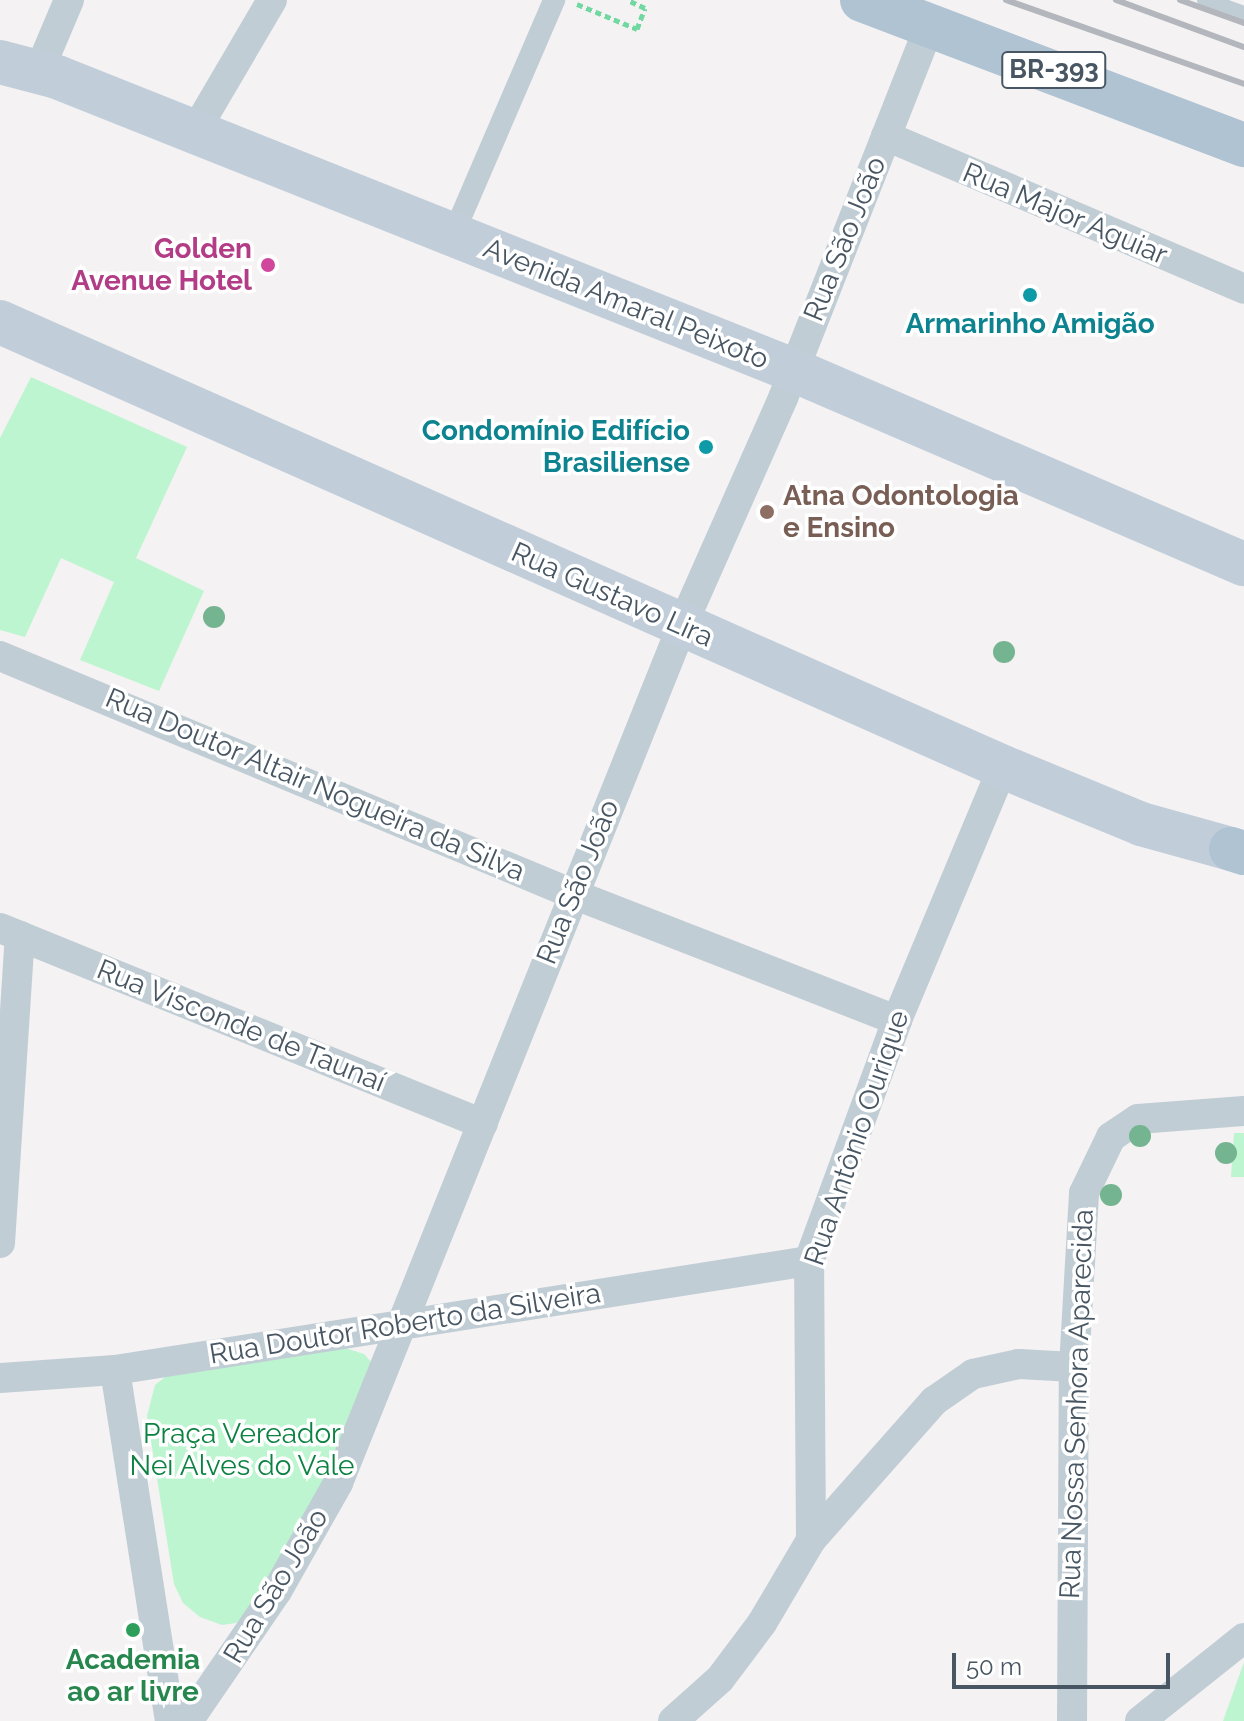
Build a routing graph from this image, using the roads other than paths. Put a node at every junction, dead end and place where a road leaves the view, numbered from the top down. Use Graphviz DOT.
graph roads {
  1 [pos="69,0"];
  2 [pos="272,0"];
  3 [pos="554,0"];
  4 [pos="862,0"];
  5 [pos="1205,0"];
  6 [pos="1244,14"];
  7 [pos="931,23"];
  8 [pos="20,66"];
  9 [pos="194,133"];
  10 [pos="886,136"];
  11 [pos="1244,145"];
  12 [pos="453,235"];
  13 [pos="1244,289"];
  14 [pos="0,322"];
  15 [pos="793,370"];
  16 [pos="1244,564"];
  17 [pos="682,626"];
  18 [pos="0,656"];
  19 [pos="1003,767"];
  20 [pos="1240,851"];
  21 [pos="573,894"];
  22 [pos="10,932"];
  23 [pos="897,1020"];
  24 [pos="1244,1111"];
  25 [pos="483,1124"];
  26 [pos="0,1243"];
  27 [pos="809,1261"];
  28 [pos="403,1325"];
  29 [pos="1074,1367"];
  30 [pos="115,1370"];
  31 [pos="0,1378"];
  32 [pos="811,1540"];
  33 [pos="1244,1638"];
  34 [pos="170,1721"];
  35 [pos="188,1721"];
  36 [pos="673,1721"];
  37 [pos="1072,1721"];
  38 [pos="1140,1721"];
  1 -- 8 [label="street"];
  2 -- 9 [label="street"];
  3 -- 12 [label="street"];
  4 -- 7 [label="main road, BR-393"];
  5 -- 6 [label="lane"];
  7 -- 10 [label="street, Rua São João"];
  7 -- 11 [label="main road, BR-393"];
  8 -- 9 [label="main road, Avenida Amaral Peixoto"];
  9 -- 12 [label="main road, Avenida Amaral Peixoto"];
  10 -- 13 [label="street, Rua Major Aguiar"];
  10 -- 15 [label="street, Rua São João"];
  12 -- 15 [label="main road, Avenida Amaral Peixoto"];
  14 -- 17 [label="main road, Rua Gustavo Lira"];
  15 -- 16 [label="main road, Avenida Amaral Peixoto"];
  15 -- 17 [label="street, Rua São João"];
  17 -- 19 [label="main road, Rua Gustavo Lira"];
  17 -- 21 [label="street, Rua São João"];
  18 -- 21 [label="street, Rua Doutor Altair Nogueira da Silva"];
  19 -- 20 [label="main road, Rua Gustavo Lira"];
  19 -- 23 [label="street, Rua Antônio Ourique"];
  21 -- 23 [label="street, Rua Doutor Altair Nogueira da Silva"];
  21 -- 25 [label="street, Rua São João"];
  22 -- 25 [label="street, Rua Visconde de Taunaí"];
  22 -- 26 [label="street"];
  23 -- 27 [label="street, Rua Antônio Ourique"];
  24 -- 29 [label="street, Rua Nossa Senhora Aparecida"];
  25 -- 28 [label="street, Rua São João"];
  27 -- 28 [label="street, Rua Doutor Roberto da Silveira"];
  27 -- 32 [label="street, Rua Antônio Ourique"];
  28 -- 30 [label="street, Rua Doutor Roberto da Silveira"];
  28 -- 35 [label="street, Rua São João"];
  29 -- 32 [label="street"];
  29 -- 37 [label="street, Rua Nossa Senhora Aparecida"];
  30 -- 31 [label="street, Rua Doutor Roberto da Silveira"];
  30 -- 34 [label="street"];
  32 -- 36 [label="street"];
  33 -- 38 [label="street"];
}
